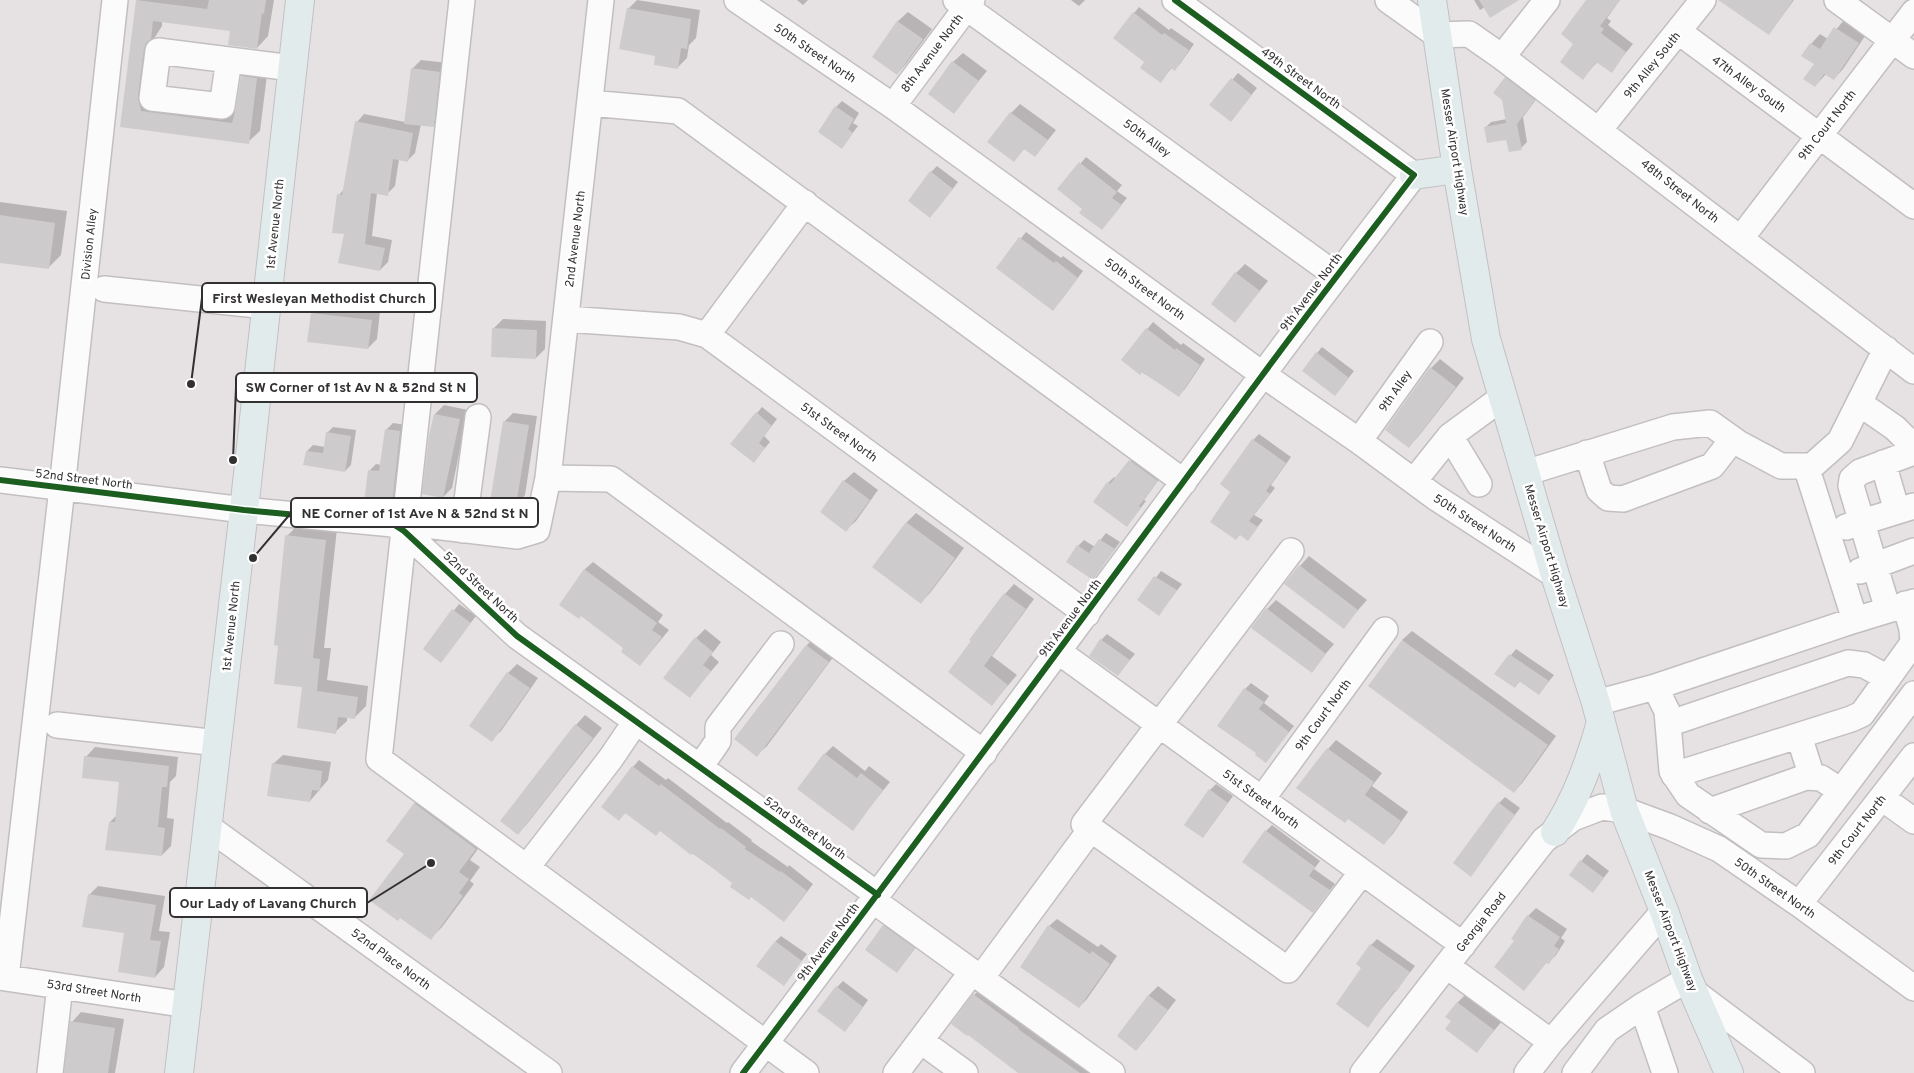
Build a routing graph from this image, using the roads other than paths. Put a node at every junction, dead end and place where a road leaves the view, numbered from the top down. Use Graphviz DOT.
graph roads {
  1 [pos="115,0"];
  2 [pos="300,0"];
  3 [pos="462,0"];
  4 [pos="602,0"];
  5 [pos="737,0"];
  6 [pos="1175,0"];
  7 [pos="1388,0"];
  8 [pos="1432,0"];
  9 [pos="1547,0"];
  10 [pos="1703,0"];
  11 [pos="1837,0"];
  12 [pos="965,3"];
  13 [pos="1914,12"];
  14 [pos="1679,32"];
  15 [pos="1437,35"];
  16 [pos="1892,40"];
  17 [pos="1914,56"];
  18 [pos="1502,57"];
  19 [pos="229,60"];
  20 [pos="292,68"];
  21 [pos="590,103"];
  22 [pos="893,106"];
  23 [pos="1600,130"];
  24 [pos="1819,135"];
  25 [pos="1457,169"];
  26 [pos="1414,175"];
  27 [pos="805,203"];
  28 [pos="1914,206"];
  29 [pos="1740,238"];
  30 [pos="1337,276"];
  31 [pos="104,289"];
  32 [pos="266,306"];
  33 [pos="566,319"];
  34 [pos="708,335"];
  35 [pos="1430,342"];
  36 [pos="1886,350"];
  37 [pos="1914,370"];
  38 [pos="1262,374"];
  39 [pos="1503,397"];
  40 [pos="1859,403"];
  41 [pos="478,417"];
  42 [pos="1450,436"];
  43 [pos="1733,439"];
  44 [pos="1359,441"];
  45 [pos="1914,447"];
  46 [pos="1914,452"];
  47 [pos="1587,453"];
  48 [pos="1884,463"];
  49 [pos="1806,466"];
  50 [pos="1525,473"];
  51 [pos="548,478"];
  52 [pos="0,480"];
  53 [pos="1414,481"];
  54 [pos="1184,482"];
  55 [pos="1479,484"];
  56 [pos="62,488"];
  57 [pos="244,510"];
  58 [pos="1909,511"];
  59 [pos="1862,522"];
  60 [pos="404,530"];
  61 [pos="463,530"];
  62 [pos="1827,534"];
  63 [pos="1291,551"];
  64 [pos="1914,551"];
  65 [pos="1875,565"];
  66 [pos="1555,575"];
  67 [pos="1841,577"];
  68 [pos="1902,605"];
  69 [pos="1087,614"];
  70 [pos="1855,620"];
  71 [pos="1384,630"];
  72 [pos="781,644"];
  73 [pos="1059,652"];
  74 [pos="1888,678"];
  75 [pos="1655,687"];
  76 [pos="1913,697"];
  77 [pos="1598,712"];
  78 [pos="636,721"];
  79 [pos="1668,724"];
  80 [pos="57,725"];
  81 [pos="1159,725"];
  82 [pos="1799,736"];
  83 [pos="218,743"];
  84 [pos="984,752"];
  85 [pos="1914,756"];
  86 [pos="700,767"];
  87 [pos="1674,775"];
  88 [pos="1812,777"];
  89 [pos="1841,791"];
  90 [pos="1882,798"];
  91 [pos="1262,799"];
  92 [pos="1624,810"];
  93 [pos="1710,810"];
  94 [pos="1914,821"];
  95 [pos="208,827"];
  96 [pos="1091,829"];
  97 [pos="1555,832"];
  98 [pos="527,867"];
  99 [pos="1362,872"];
  100 [pos="876,898"];
  101 [pos="1799,904"];
  102 [pos="1664,911"];
  103 [pos="1463,946"];
  104 [pos="1447,966"];
  105 [pos="976,975"];
  106 [pos="3,977"];
  107 [pos="60,986"];
  108 [pos="1691,986"];
  109 [pos="1914,988"];
  110 [pos="188,1005"];
  111 [pos="1642,1006"];
  112 [pos="921,1041"];
  113 [pos="1551,1042"];
  114 [pos="766,1043"];
  115 [pos="50,1073"];
  116 [pos="179,1073"];
  117 [pos="549,1073"];
  118 [pos="743,1073"];
  119 [pos="806,1073"];
  120 [pos="896,1073"];
  121 [pos="965,1073"];
  122 [pos="1112,1073"];
  123 [pos="1363,1073"];
  124 [pos="1527,1073"];
  125 [pos="1575,1073"];
  126 [pos="1665,1073"];
  127 [pos="1729,1073"];
  128 [pos="1802,1073"];
  1 -- 56 [label="street, Division Alley"];
  2 -- 20 [label="main road, 1st Avenue North"];
  3 -- 60 [label="street"];
  4 -- 21 [label="street, 2nd Avenue North"];
  5 -- 22 [label="street, 50th Street North"];
  6 -- 26 [label="street, 49th Street North"];
  7 -- 15 [label="street"];
  8 -- 15 [label="main road, Messer Airport Highway"];
  9 -- 18 [label="street"];
  10 -- 14 [label="street, 9th Alley South"];
  11 -- 16 [label="street"];
  12 -- 22 [label="street, 8th Avenue North"];
  12 -- 30 [label="street, 50th Alley"];
  13 -- 16 [label="street, 9th Court North"];
  14 -- 23 [label="street, 9th Alley South"];
  14 -- 24 [label="street, 47th Alley South"];
  15 -- 18 [label="street, 48th Street North"];
  15 -- 25 [label="main road, Messer Airport Highway"];
  16 -- 17 [label="street"];
  16 -- 24 [label="street, 9th Court North"];
  18 -- 23 [label="street, 48th Street North"];
  19 -- 20 [label="street"];
  20 -- 32 [label="main road, 1st Avenue North"];
  21 -- 27 [label="street"];
  21 -- 33 [label="street, 2nd Avenue North"];
  22 -- 38 [label="street, 50th Street North"];
  23 -- 29 [label="street, 48th Street North"];
  24 -- 28 [label="street, 47th Alley South"];
  24 -- 29 [label="street, 9th Court North"];
  25 -- 26 [label="main road"];
  25 -- 39 [label="main road, Messer Airport Highway"];
  26 -- 30 [label="street, 9th Avenue North"];
  27 -- 34 [label="street"];
  27 -- 54 [label="street"];
  29 -- 36 [label="street, 48th Street North"];
  30 -- 38 [label="street, 9th Avenue North"];
  31 -- 32 [label="street"];
  32 -- 57 [label="main road, 1st Avenue North"];
  33 -- 34 [label="street, 51st Street North"];
  33 -- 51 [label="street, 2nd Avenue North"];
  34 -- 69 [label="street, 51st Street North"];
  35 -- 44 [label="street, 9th Alley"];
  36 -- 37 [label="street, 48th Street North"];
  36 -- 40 [label="street"];
  38 -- 44 [label="street, 50th Street North"];
  38 -- 54 [label="street, 9th Avenue North"];
  39 -- 42 [label="street"];
  39 -- 50 [label="main road, Messer Airport Highway"];
  40 -- 45 [label="street"];
  40 -- 49 [label="street"];
  41 -- 61 [label="street"];
  42 -- 53 [label="street"];
  42 -- 55 [label="street"];
  43 -- 47 [label="street"];
  43 -- 47 [label="street"];
  43 -- 49 [label="street"];
  44 -- 53 [label="street, 50th Street North"];
  46 -- 48 [label="street"];
  47 -- 50 [label="street"];
  48 -- 58 [label="street"];
  48 -- 59 [label="street"];
  49 -- 62 [label="street"];
  50 -- 66 [label="main road, Messer Airport Highway"];
  51 -- 61 [label="street, 52nd Street North"];
  51 -- 84 [label="street"];
  52 -- 56 [label="street, 52nd Street North"];
  53 -- 66 [label="street, 50th Street North"];
  54 -- 69 [label="street, 9th Avenue North"];
  56 -- 57 [label="street, 52nd Street North"];
  56 -- 106 [label="street, Division Alley"];
  57 -- 60 [label="street, 52nd Street North"];
  57 -- 83 [label="main road, 1st Avenue North"];
  58 -- 59 [label="street"];
  59 -- 62 [label="street"];
  59 -- 65 [label="street"];
  60 -- 61 [label="street, 52nd Street North"];
  60 -- 78 [label="street, 52nd Street North"];
  60 -- 98 [label="street"];
  62 -- 67 [label="street"];
  63 -- 81 [label="street"];
  64 -- 65 [label="street"];
  65 -- 67 [label="street"];
  65 -- 68 [label="street"];
  66 -- 77 [label="main road, Messer Airport Highway"];
  67 -- 70 [label="street"];
  68 -- 70 [label="street"];
  68 -- 74 [label="street"];
  69 -- 73 [label="street, 9th Avenue North"];
  70 -- 75 [label="street"];
  71 -- 91 [label="street, 9th Court North"];
  72 -- 86 [label="street"];
  73 -- 81 [label="street, 51st Street North"];
  73 -- 84 [label="street, 9th Avenue North"];
  74 -- 79 [label="street"];
  74 -- 82 [label="street"];
  75 -- 77 [label="street"];
  75 -- 79 [label="street"];
  76 -- 89 [label="street"];
  77 -- 92 [label="main road, Messer Airport Highway"];
  77 -- 97 [label="main road"];
  78 -- 86 [label="street, 52nd Street North"];
  78 -- 98 [label="street"];
  79 -- 87 [label="street"];
  80 -- 83 [label="street"];
  81 -- 91 [label="street, 51st Street North"];
  81 -- 96 [label="street"];
  82 -- 87 [label="street"];
  82 -- 88 [label="street"];
  83 -- 95 [label="main road, 1st Avenue North"];
  84 -- 100 [label="street, 9th Avenue North"];
  85 -- 90 [label="street, 9th Court North"];
  86 -- 100 [label="street, 52nd Street North"];
  87 -- 93 [label="street"];
  88 -- 89 [label="street"];
  88 -- 93 [label="street"];
  89 -- 93 [label="street"];
  90 -- 94 [label="street"];
  90 -- 101 [label="street, 9th Court North"];
  91 -- 99 [label="street, 51st Street North"];
  92 -- 97 [label="street, Georgia Road"];
  92 -- 101 [label="street, 50th Street North"];
  92 -- 102 [label="main road, Messer Airport Highway"];
  95 -- 110 [label="main road, 1st Avenue North"];
  95 -- 117 [label="street, 52nd Place North"];
  96 -- 99 [label="street"];
  96 -- 105 [label="street"];
  97 -- 103 [label="street, Georgia Road"];
  98 -- 114 [label="street"];
  99 -- 103 [label="street, 51st Street North"];
  100 -- 105 [label="street, 52nd Street North"];
  100 -- 114 [label="street, 9th Avenue North"];
  101 -- 109 [label="street, 50th Street North"];
  102 -- 108 [label="main road, Messer Airport Highway"];
  102 -- 113 [label="street"];
  103 -- 104 [label="street, Georgia Road"];
  104 -- 113 [label="street"];
  104 -- 123 [label="street, Georgia Road"];
  105 -- 112 [label="street"];
  105 -- 122 [label="street, 52nd Street North"];
  106 -- 107 [label="street, 53rd Street North"];
  107 -- 110 [label="street, 53rd Street North"];
  107 -- 115 [label="street"];
  108 -- 111 [label="street"];
  108 -- 127 [label="main road, Messer Airport Highway"];
  108 -- 128 [label="street"];
  110 -- 116 [label="main road, 1st Avenue North"];
  111 -- 125 [label="street"];
  111 -- 126 [label="street"];
  112 -- 120 [label="street"];
  112 -- 121 [label="street"];
  113 -- 124 [label="street"];
  114 -- 118 [label="street, 9th Avenue North"];
  114 -- 119 [label="street"];
}
